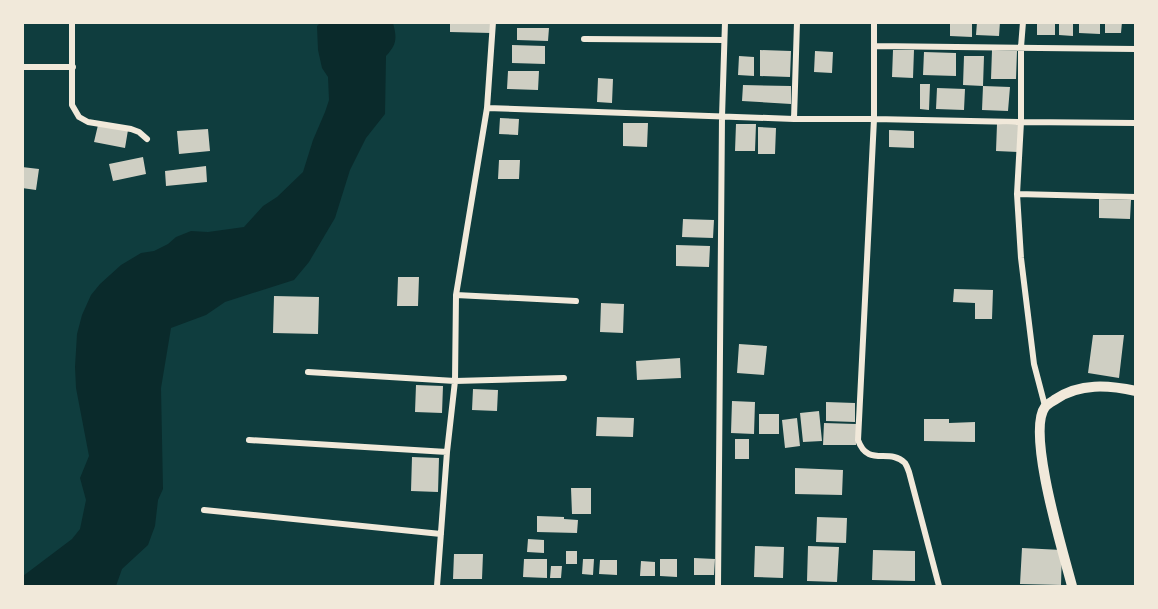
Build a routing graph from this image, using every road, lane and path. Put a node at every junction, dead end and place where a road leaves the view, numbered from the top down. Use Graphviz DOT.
graph roads {
  1 [pos="72,22"];
  2 [pos="493,22"];
  3 [pos="725,22"];
  4 [pos="797,22"];
  5 [pos="874,22"];
  6 [pos="1023,22"];
  7 [pos="584,39"];
  8 [pos="724,40"];
  9 [pos="874,46"];
  10 [pos="1021,47"];
  11 [pos="1136,49"];
  12 [pos="73,67"];
  13 [pos="22,68"];
  14 [pos="487,108"];
  15 [pos="722,117"];
  16 [pos="794,119"];
  17 [pos="874,119"];
  18 [pos="1021,122"];
  19 [pos="1136,123"];
  20 [pos="147,139"];
  21 [pos="1017,194"];
  22 [pos="1136,197"];
  23 [pos="456,295"];
  24 [pos="576,301"];
  25 [pos="308,372"];
  26 [pos="564,378"];
  27 [pos="455,381"];
  28 [pos="1136,391"];
  29 [pos="1045,407"];
  30 [pos="249,440"];
  31 [pos="447,452"];
  32 [pos="204,510"];
  33 [pos="441,534"];
  34 [pos="437,586"];
  35 [pos="718,586"];
  36 [pos="939,586"];
  37 [pos="1072,586"];
  1 -- 12 [label="street"];
  2 -- 14 [label="street"];
  3 -- 8 [label="street"];
  4 -- 16 [label="street"];
  5 -- 9 [label="street"];
  6 -- 10 [label="street"];
  7 -- 8 [label="street"];
  8 -- 15 [label="street"];
  9 -- 10 [label="street"];
  9 -- 17 [label="street"];
  10 -- 11 [label="street"];
  10 -- 18 [label="street"];
  12 -- 13 [label="street"];
  12 -- 20 [label="street"];
  14 -- 15 [label="street"];
  14 -- 23 [label="street"];
  15 -- 16 [label="street"];
  15 -- 35 [label="street"];
  16 -- 17 [label="street"];
  17 -- 18 [label="street"];
  17 -- 36 [label="street"];
  18 -- 19 [label="street"];
  18 -- 21 [label="street"];
  21 -- 22 [label="street"];
  21 -- 29 [label="street"];
  23 -- 24 [label="street"];
  23 -- 27 [label="street"];
  25 -- 27 [label="street"];
  26 -- 27 [label="street"];
  27 -- 31 [label="street"];
  28 -- 29 [label="street"];
  29 -- 37 [label="street"];
  30 -- 31 [label="street"];
  31 -- 33 [label="street"];
  32 -- 33 [label="street"];
  33 -- 34 [label="street"];
}
